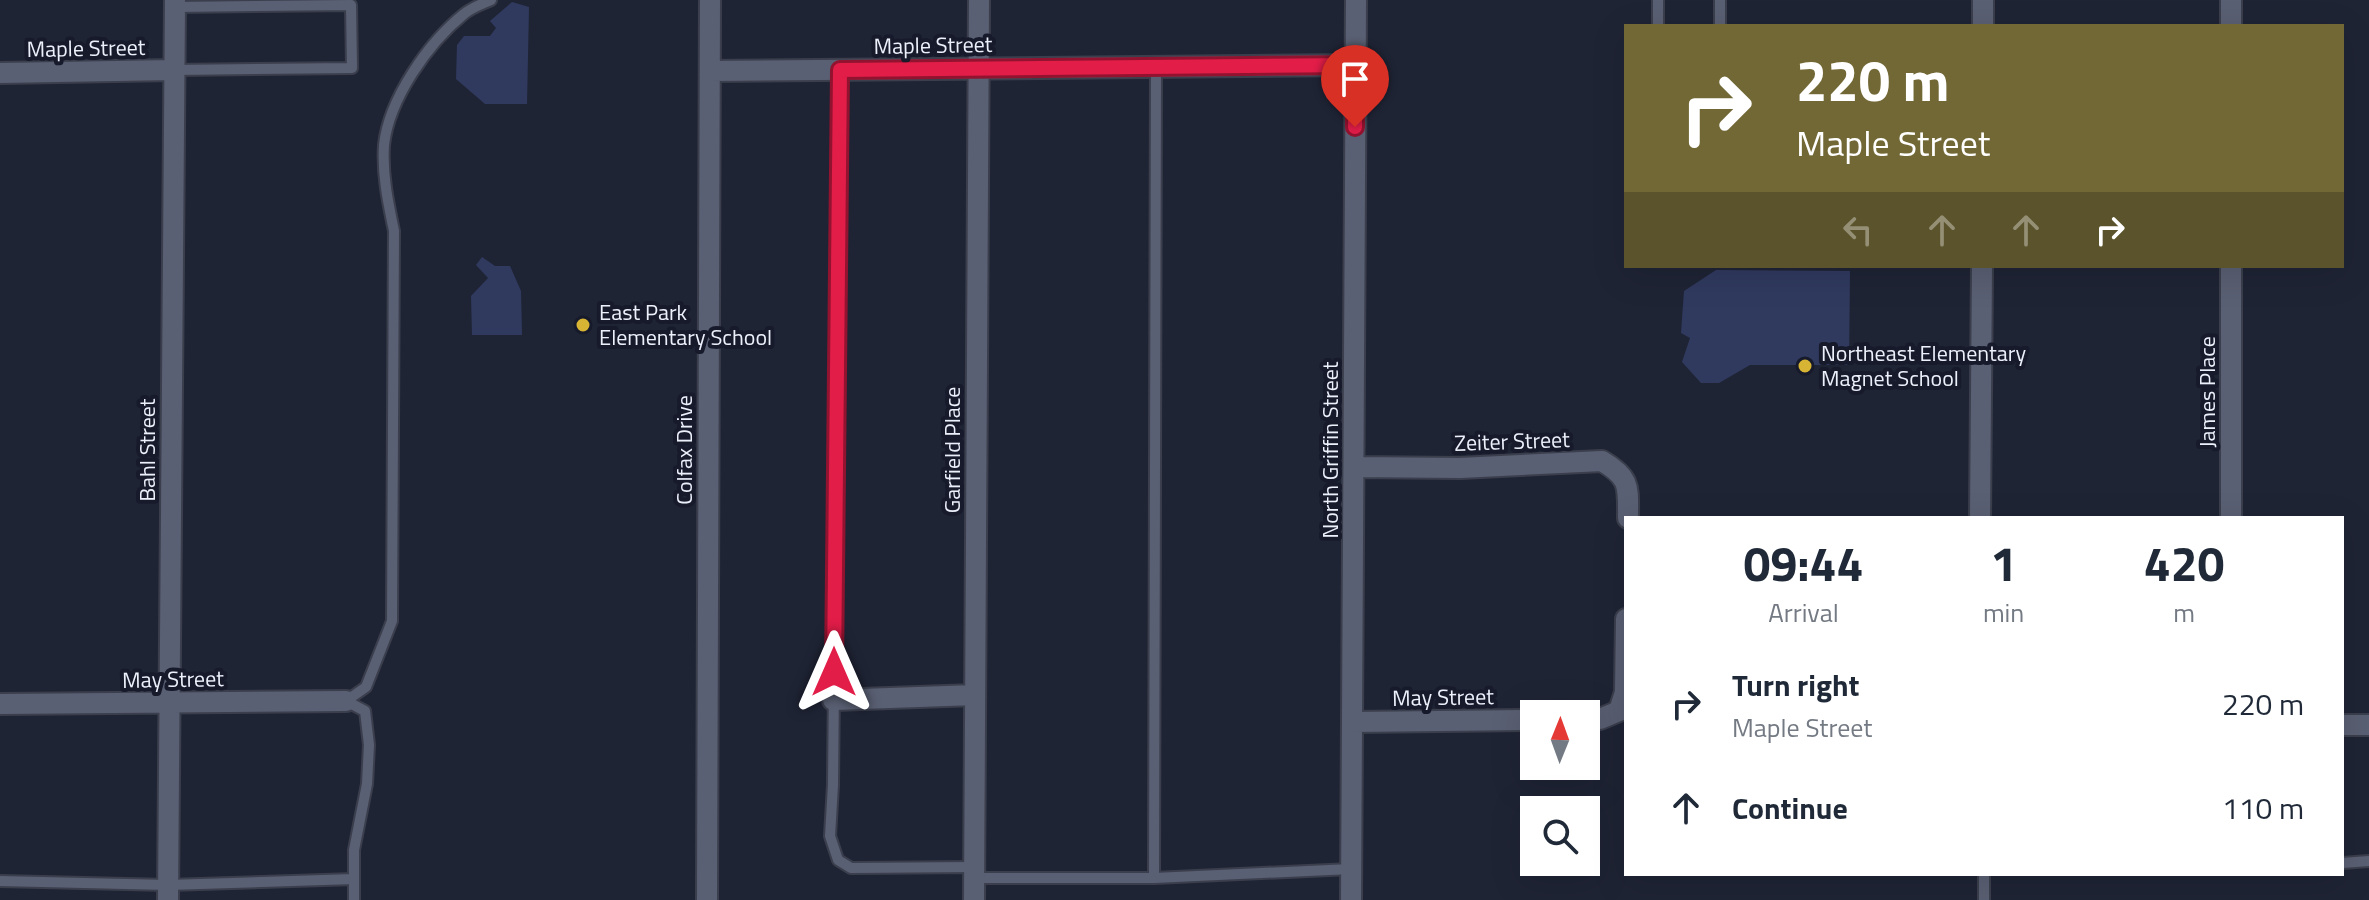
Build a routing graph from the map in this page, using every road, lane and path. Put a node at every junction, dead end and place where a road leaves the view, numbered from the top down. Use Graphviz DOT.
graph roads {
  1 [pos="491,0"];
  2 [pos="710,0"];
  3 [pos="979,0"];
  4 [pos="1356,0"];
  5 [pos="1658,0"];
  6 [pos="1720,0"];
  7 [pos="1983,0"];
  8 [pos="2231,0"];
  9 [pos="175,4"];
  10 [pos="1658,24"];
  11 [pos="1720,24"];
  12 [pos="1983,24"];
  13 [pos="2231,24"];
  14 [pos="1156,65"];
  15 [pos="1355,65"];
  16 [pos="978,69"];
  17 [pos="173,70"];
  18 [pos="840,70"];
  19 [pos="710,71"];
  20 [pos="0,73"];
  21 [pos="1982,268"];
  22 [pos="2231,268"];
  23 [pos="1354,467"];
  24 [pos="1628,516"];
  25 [pos="1980,516"];
  26 [pos="2231,516"];
  27 [pos="975,695"];
  28 [pos="1624,695"];
  29 [pos="833,700"];
  30 [pos="346,701"];
  31 [pos="169,703"];
  32 [pos="0,704"];
  33 [pos="1600,719"];
  34 [pos="1520,720"];
  35 [pos="1353,722"];
  36 [pos="2344,725"];
  37 [pos="2369,725"];
  38 [pos="2369,861"];
  39 [pos="2344,863"];
  40 [pos="1351,869"];
  41 [pos="974,872"];
  42 [pos="1984,876"];
  43 [pos="1154,878"];
  44 [pos="354,879"];
  45 [pos="0,881"];
  46 [pos="168,893"];
  47 [pos="354,900"];
  48 [pos="707,900"];
  49 [pos="974,900"];
  50 [pos="1351,900"];
  51 [pos="1984,900"];
  1 -- 30 [label="lane"];
  2 -- 19 [label="street, Colfax Drive"];
  3 -- 16 [label="street, Garfield Place"];
  4 -- 15 [label="street, North Griffin Street"];
  5 -- 10 [label="lane"];
  6 -- 11 [label="lane"];
  7 -- 12 [label="street"];
  8 -- 13 [label="street"];
  9 -- 17 [label="street, Bahl Street"];
  9 -- 17 [label="lane"];
  14 -- 15 [label="street, Maple Street"];
  14 -- 16 [label="street, Maple Street"];
  14 -- 43 [label="lane"];
  15 -- 23 [label="street, North Griffin Street"];
  16 -- 18 [label="street, Maple Street"];
  16 -- 27 [label="street, Garfield Place"];
  17 -- 20 [label="street, Maple Street"];
  17 -- 31 [label="street, Bahl Street"];
  18 -- 19 [label="street, Maple Street"];
  18 -- 29 [label="lane"];
  19 -- 48 [label="street, Colfax Drive"];
  21 -- 25 [label="street"];
  22 -- 26 [label="street, James Place"];
  23 -- 24 [label="street, Zeiter Street"];
  23 -- 35 [label="street, North Griffin Street"];
  27 -- 29 [label="street"];
  27 -- 41 [label="street, Garfield Place"];
  28 -- 33 [label="street"];
  29 -- 41 [label="lane"];
  30 -- 31 [label="street, May Street"];
  30 -- 44 [label="lane"];
  31 -- 32 [label="street, May Street"];
  31 -- 46 [label="street, Bahl Street"];
  34 -- 35 [label="street, May Street"];
  35 -- 40 [label="street, North Griffin Street"];
  36 -- 37 [label="street"];
  38 -- 39 [label="lane"];
  40 -- 43 [label="lane"];
  40 -- 50 [label="street, North Griffin Street"];
  41 -- 43 [label="lane"];
  41 -- 49 [label="street, Garfield Place"];
  42 -- 51 [label="lane"];
  44 -- 46 [label="lane"];
  44 -- 47 [label="lane"];
  45 -- 46 [label="lane"];
}
